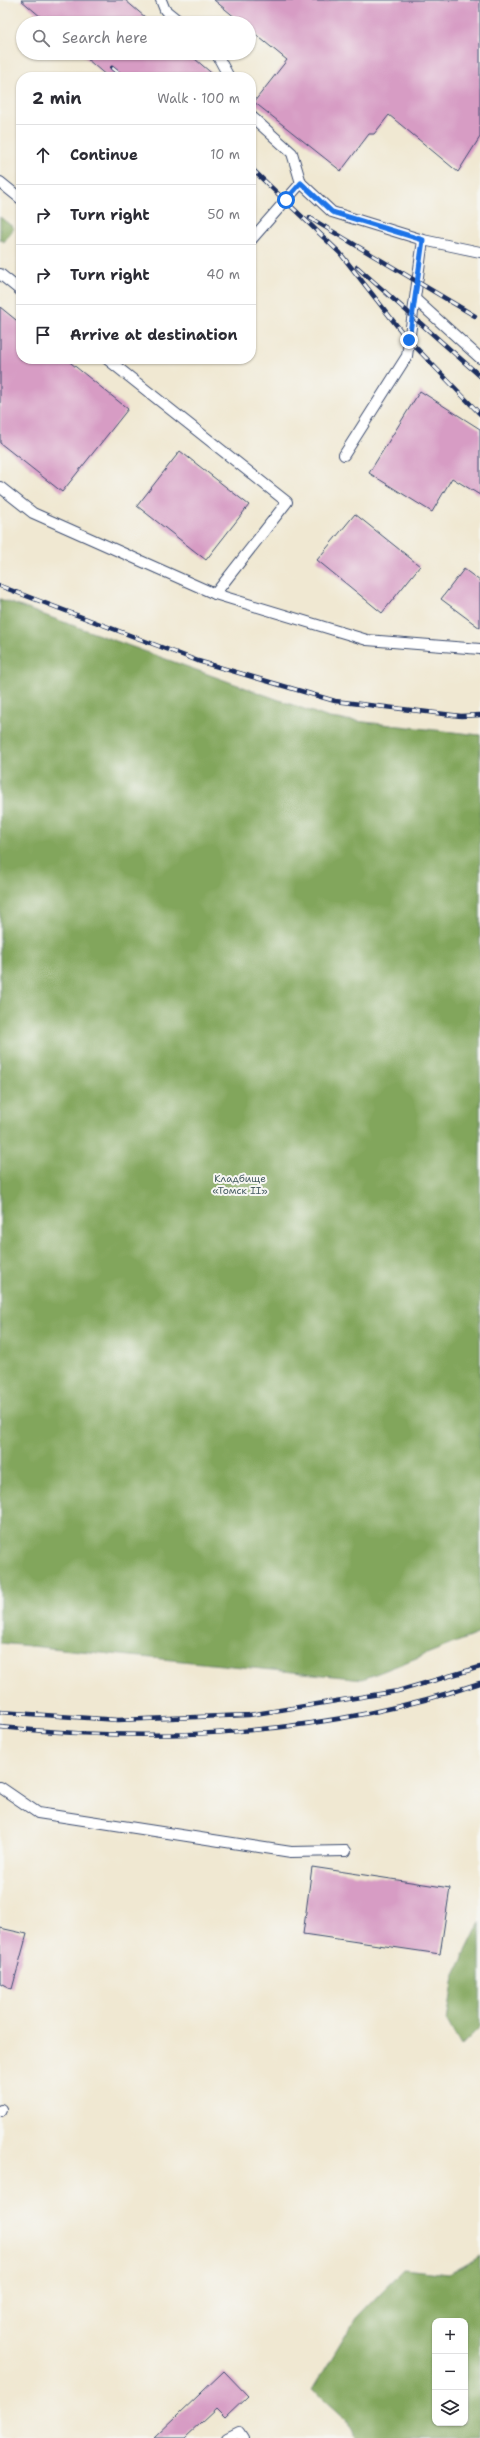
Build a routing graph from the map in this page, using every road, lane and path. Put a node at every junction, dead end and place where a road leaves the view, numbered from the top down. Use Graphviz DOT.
graph roads {
  1 [pos="161,0"];
  2 [pos="172,16"];
  3 [pos="220,60"];
  4 [pos="226,72"];
  5 [pos="256,121"];
  6 [pos="0,182"];
  7 [pos="301,183"];
  8 [pos="16,195"];
  9 [pos="256,234"];
  10 [pos="423,240"];
  11 [pos="480,252"];
  12 [pos="0,274"];
  13 [pos="16,287"];
  14 [pos="415,299"];
  15 [pos="480,358"];
  16 [pos="113,364"];
  17 [pos="344,455"];
  18 [pos="0,487"];
  19 [pos="215,594"];
  20 [pos="480,648"];
  21 [pos="0,1787"];
  22 [pos="346,1851"];
  23 [pos="227,2438"];
  24 [pos="243,2438"];
  1 -- 2 [label="lane"];
  3 -- 4 [label="lane"];
  5 -- 7 [label="lane"];
  6 -- 8 [label="lane"];
  7 -- 9 [label="lane"];
  7 -- 10 [label="lane"];
  10 -- 11 [label="lane"];
  10 -- 14 [label="lane"];
  12 -- 13 [label="lane"];
  14 -- 15 [label="lane"];
  14 -- 17 [label="lane"];
  16 -- 19 [label="lane"];
  18 -- 19 [label="lane"];
  19 -- 20 [label="lane"];
  21 -- 22 [label="lane"];
  23 -- 24 [label="lane"];
}
